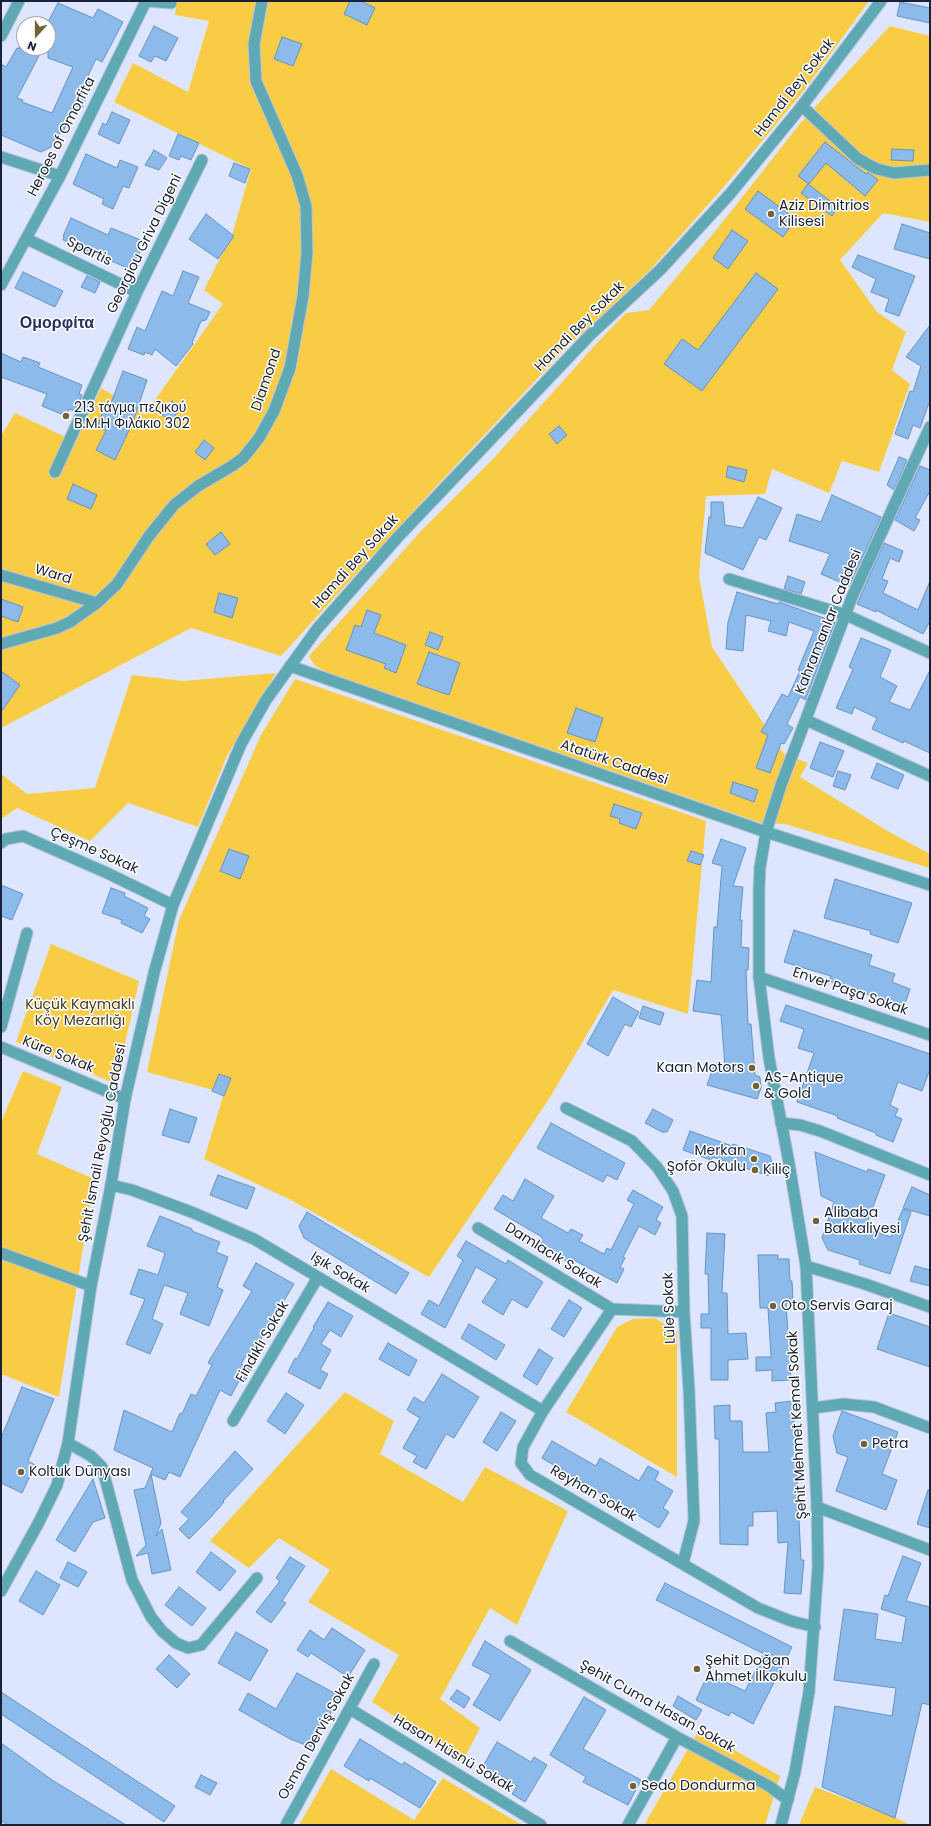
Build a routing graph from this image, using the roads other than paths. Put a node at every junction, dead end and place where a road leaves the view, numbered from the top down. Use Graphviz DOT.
graph roads {
  1 [pos="19,1"];
  2 [pos="146,1"];
  3 [pos="262,1"];
  4 [pos="881,1"];
  5 [pos="171,3"];
  6 [pos="1,36"];
  7 [pos="802,106"];
  8 [pos="1,157"];
  9 [pos="202,160"];
  10 [pos="930,170"];
  11 [pos="60,176"];
  12 [pos="27,238"];
  13 [pos="1,285"];
  14 [pos="138,292"];
  15 [pos="930,427"];
  16 [pos="55,472"];
  17 [pos="1,575"];
  18 [pos="729,579"];
  19 [pos="97,603"];
  20 [pos="846,615"];
  21 [pos="1,644"];
  22 [pos="930,654"];
  23 [pos="290,666"];
  24 [pos="806,720"];
  25 [pos="930,776"];
  26 [pos="766,832"];
  27 [pos="1,843"];
  28 [pos="930,885"];
  29 [pos="173,905"];
  30 [pos="27,933"];
  31 [pos="759,977"];
  32 [pos="1,1027"];
  33 [pos="930,1035"];
  34 [pos="1,1047"];
  35 [pos="125,1099"];
  36 [pos="566,1108"];
  37 [pos="782,1123"];
  38 [pos="930,1175"];
  39 [pos="111,1185"];
  40 [pos="478,1228"];
  41 [pos="1,1253"];
  42 [pos="806,1266"];
  43 [pos="318,1277"];
  44 [pos="91,1286"];
  45 [pos="930,1307"];
  46 [pos="612,1309"];
  47 [pos="684,1312"];
  48 [pos="813,1408"];
  49 [pos="543,1411"];
  50 [pos="233,1421"];
  51 [pos="930,1428"];
  52 [pos="68,1443"];
  53 [pos="817,1506"];
  54 [pos="930,1550"];
  55 [pos="683,1563"];
  56 [pos="257,1578"];
  57 [pos="1,1591"];
  58 [pos="815,1627"];
  59 [pos="510,1641"];
  60 [pos="374,1664"];
  61 [pos="350,1709"];
  62 [pos="677,1736"];
  63 [pos="788,1800"];
  64 [pos="286,1825"];
  65 [pos="541,1825"];
  66 [pos="628,1825"];
  67 [pos="781,1825"];
  1 -- 6 [label="street"];
  2 -- 5 [label="street"];
  2 -- 11 [label="street, Heroes of Omorfita"];
  3 -- 19 [label="street, Diamond"];
  4 -- 7 [label="street, Hamdi Bey Sokak"];
  7 -- 10 [label="street"];
  7 -- 23 [label="street, Hamdi Bey Sokak"];
  8 -- 11 [label="street"];
  9 -- 14 [label="street, Georgiou Griva Digeni"];
  11 -- 12 [label="street, Heroes of Omorfita"];
  12 -- 13 [label="street, Heroes of Omorfita"];
  12 -- 14 [label="street, Spartis"];
  14 -- 16 [label="street, Georgiou Griva Digeni"];
  15 -- 20 [label="street, Kahramanlar Caddesi"];
  17 -- 19 [label="street, Ward"];
  18 -- 20 [label="street"];
  19 -- 21 [label="street, Diamond"];
  20 -- 22 [label="street"];
  20 -- 24 [label="street, Kahramanlar Caddesi"];
  23 -- 26 [label="street, Atatürk Caddesi"];
  23 -- 29 [label="street, Şehit İsmail Reyoğlu Caddesi"];
  24 -- 25 [label="street"];
  24 -- 26 [label="street, Kahramanlar Caddesi"];
  26 -- 28 [label="street, Atatürk Caddesi"];
  26 -- 31 [label="street, Şehit Mehmet Kemal Sokak"];
  27 -- 29 [label="street, Çeşme Sokak"];
  29 -- 35 [label="street, Şehit İsmail Reyoğlu Caddesi"];
  30 -- 32 [label="street"];
  31 -- 33 [label="street, Enver Paşa Sokak"];
  31 -- 37 [label="street, Şehit Mehmet Kemal Sokak"];
  34 -- 35 [label="street, Küre Sokak"];
  35 -- 39 [label="street, Şehit İsmail Reyoğlu Caddesi"];
  36 -- 47 [label="street, Lüle Sokak"];
  37 -- 38 [label="street"];
  37 -- 42 [label="street, Şehit Mehmet Kemal Sokak"];
  39 -- 43 [label="street, Işık Sokak"];
  39 -- 44 [label="street, Şehit İsmail Reyoğlu Caddesi"];
  40 -- 46 [label="street, Damlacık Sokak"];
  41 -- 44 [label="street"];
  42 -- 45 [label="street"];
  42 -- 48 [label="street, Şehit Mehmet Kemal Sokak"];
  43 -- 49 [label="street, Işık Sokak"];
  43 -- 50 [label="street, Findıklı Sokak"];
  44 -- 52 [label="street, Şehit İsmail Reyoğlu Caddesi"];
  46 -- 47 [label="street"];
  46 -- 49 [label="street, Reyhan Sokak"];
  47 -- 55 [label="street, Lüle Sokak"];
  48 -- 51 [label="street"];
  48 -- 53 [label="street, Şehit Mehmet Kemal Sokak"];
  49 -- 55 [label="street, Reyhan Sokak"];
  52 -- 56 [label="street"];
  52 -- 57 [label="street, Şehit İsmail Reyoğlu Caddesi"];
  53 -- 54 [label="street"];
  53 -- 58 [label="street, Şehit Mehmet Kemal Sokak"];
  55 -- 58 [label="street, Reyhan Sokak"];
  58 -- 63 [label="street, Şehit Mehmet Kemal Sokak"];
  59 -- 62 [label="street, Şehit Cuma Hasan Sokak"];
  60 -- 61 [label="street, Osman Derviş Sokak"];
  61 -- 64 [label="street, Osman Derviş Sokak"];
  61 -- 65 [label="street, Hasan Hüsnü Sokak"];
  62 -- 63 [label="street, Şehit Cuma Hasan Sokak"];
  62 -- 66 [label="street"];
  63 -- 67 [label="street, Şehit Mehmet Kemal Sokak"];
}
